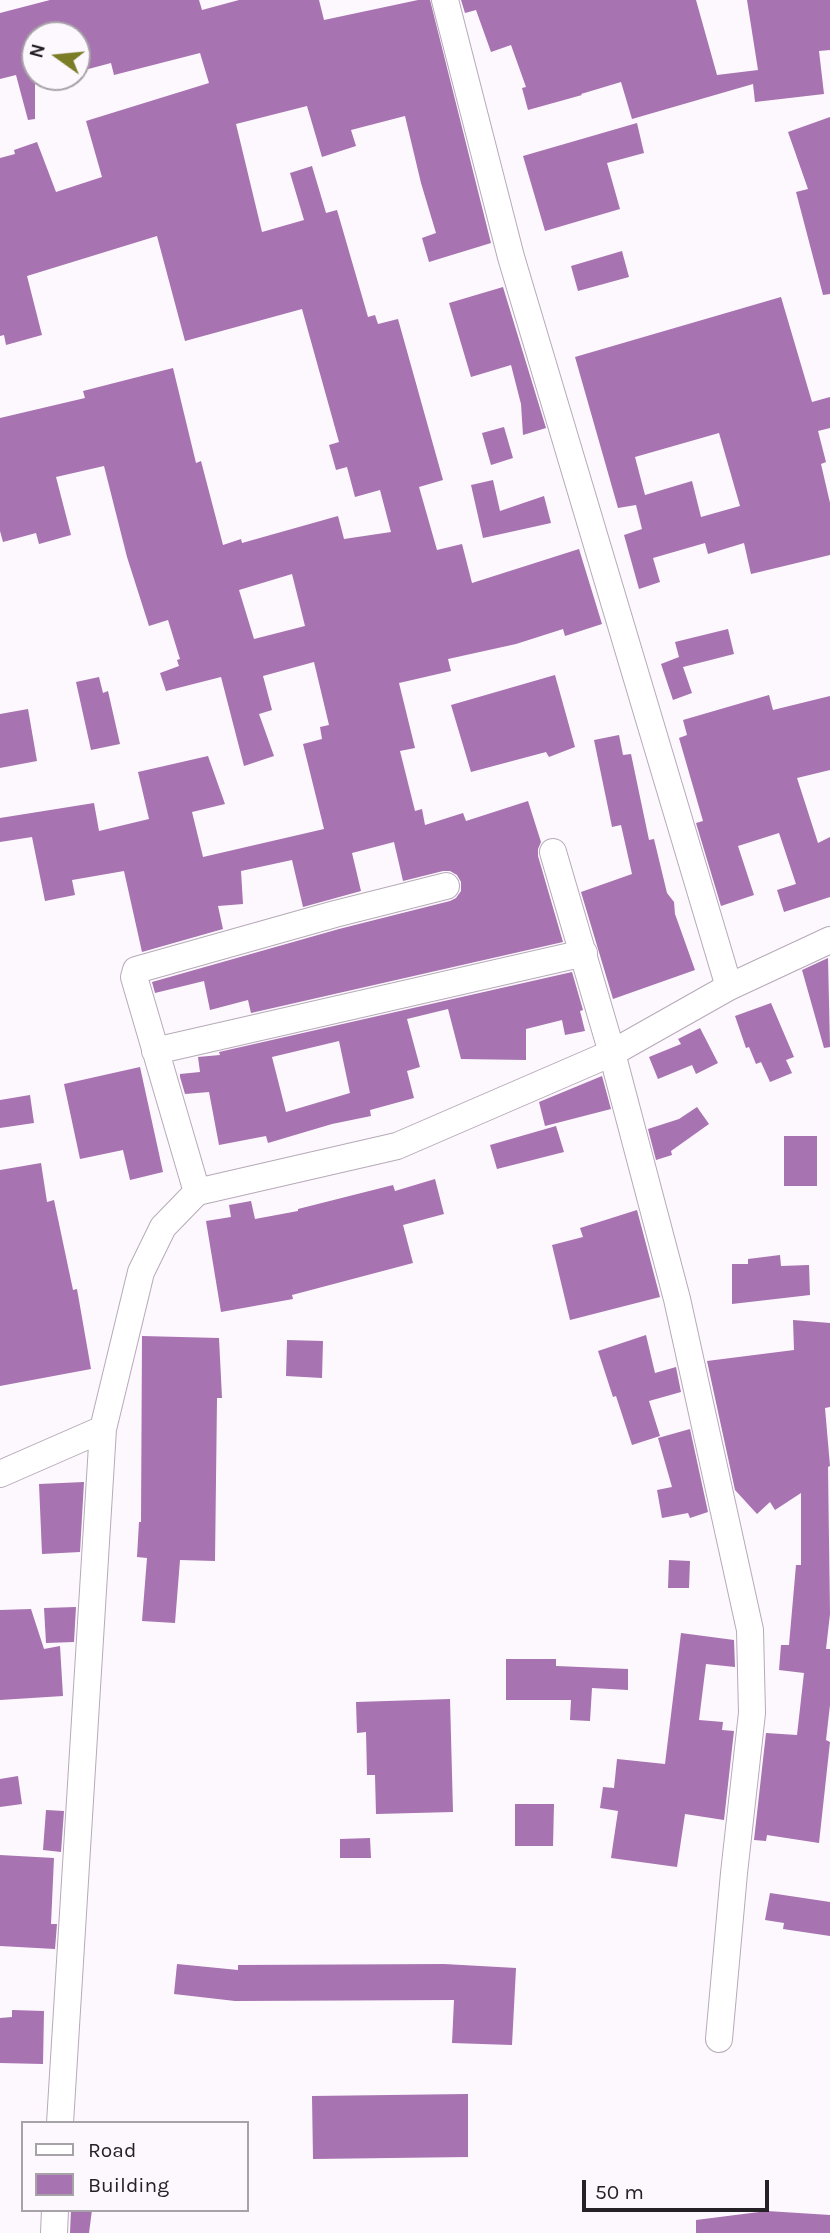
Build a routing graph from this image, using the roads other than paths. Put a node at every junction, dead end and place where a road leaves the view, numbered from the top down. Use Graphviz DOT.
graph roads {
  1 [pos="445,0"];
  2 [pos="553,852"];
  3 [pos="446,887"];
  4 [pos="830,940"];
  5 [pos="584,953"];
  6 [pos="729,987"];
  7 [pos="155,1051"];
  8 [pos="612,1053"];
  9 [pos="197,1192"];
  10 [pos="103,1429"];
  11 [pos="0,1474"];
  12 [pos="719,2039"];
  13 [pos="60,2121"];
  14 [pos="55,2212"];
  15 [pos="54,2233"];
  1 -- 6 [label="street"];
  2 -- 5 [label="street"];
  3 -- 7 [label="street"];
  4 -- 6 [label="street"];
  5 -- 7 [label="street"];
  5 -- 8 [label="street"];
  6 -- 8 [label="street"];
  7 -- 9 [label="street"];
  8 -- 9 [label="street"];
  8 -- 12 [label="street"];
  9 -- 10 [label="street"];
  10 -- 11 [label="street"];
  10 -- 13 [label="street"];
  14 -- 15 [label="street"];
}
